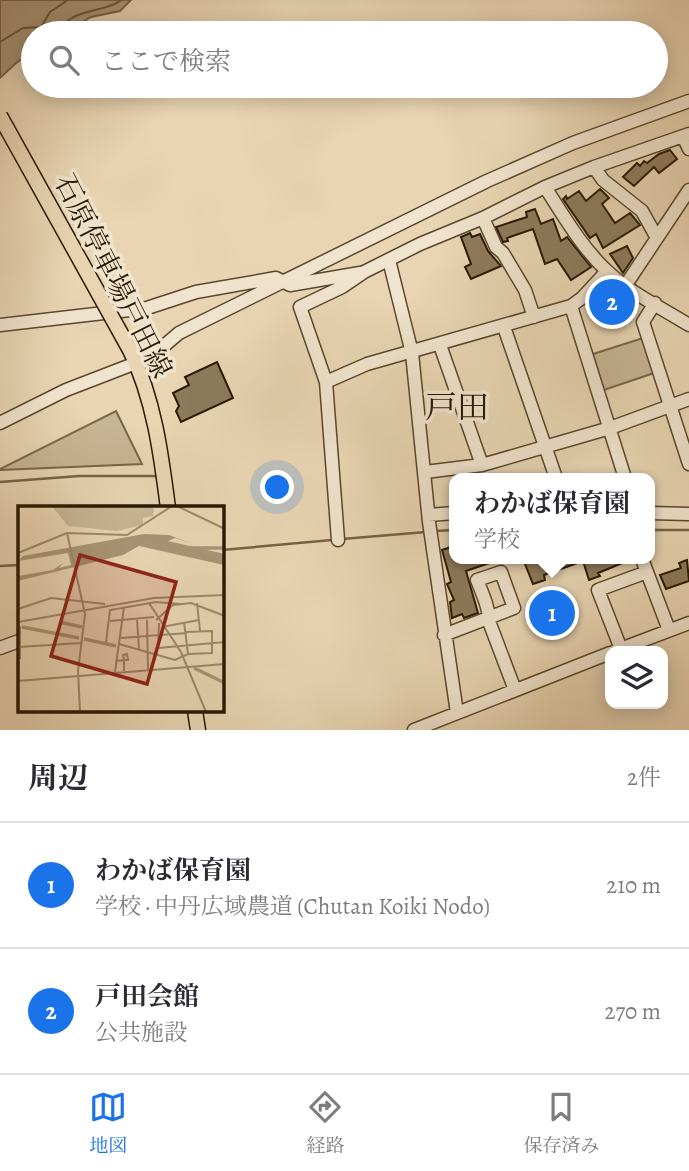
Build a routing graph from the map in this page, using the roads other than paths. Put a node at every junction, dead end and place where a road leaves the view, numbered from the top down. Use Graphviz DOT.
graph roads {
  1 [pos="689,101"];
  2 [pos="0,117"];
  3 [pos="686,135"];
  4 [pos="689,149"];
  5 [pos="594,167"];
  6 [pos="545,187"];
  7 [pos="689,190"];
  8 [pos="483,218"];
  9 [pos="657,238"];
  10 [pos="389,260"];
  11 [pos="607,271"];
  12 [pos="364,272"];
  13 [pos="281,282"];
  14 [pos="625,286"];
  15 [pos="655,303"];
  16 [pos="571,306"];
  17 [pos="534,317"];
  18 [pos="687,320"];
  19 [pos="0,325"];
  20 [pos="504,327"];
  21 [pos="440,345"];
  22 [pos="412,353"];
  23 [pos="133,356"];
  24 [pos="326,382"];
  25 [pos="689,399"];
  26 [pos="670,406"];
  27 [pos="0,423"];
  28 [pos="610,428"];
  29 [pos="546,446"];
  30 [pos="689,464"];
  31 [pos="482,465"];
  32 [pos="425,472"];
  33 [pos="554,473"];
  34 [pos="624,473"];
  35 [pos="168,506"];
  36 [pos="655,513"];
  37 [pos="689,513"];
  38 [pos="449,514"];
  39 [pos="429,518"];
  40 [pos="338,540"];
  41 [pos="644,564"];
  42 [pos="647,572"];
  43 [pos="689,623"];
  44 [pos="669,631"];
  45 [pos="445,638"];
  46 [pos="18,641"];
  47 [pos="614,646"];
  48 [pos="628,646"];
  49 [pos="0,648"];
  50 [pos="605,655"];
  51 [pos="515,690"];
  52 [pos="195,712"];
  53 [pos="457,713"];
  54 [pos="198,730"];
  55 [pos="414,730"];
  1 -- 13 [label="street"];
  2 -- 23 [label="main road, 石原停車場戸田線, bridge"];
  3 -- 4 [label="street"];
  3 -- 5 [label="street"];
  5 -- 6 [label="street"];
  5 -- 9 [label="street"];
  6 -- 8 [label="street"];
  6 -- 11 [label="street"];
  7 -- 9 [label="street"];
  8 -- 10 [label="street"];
  8 -- 17 [label="street"];
  9 -- 14 [label="street"];
  10 -- 12 [label="street"];
  10 -- 22 [label="street"];
  11 -- 14 [label="street"];
  11 -- 16 [label="street"];
  12 -- 13 [label="street"];
  12 -- 24 [label="street"];
  13 -- 19 [label="street"];
  13 -- 23 [label="street"];
  14 -- 15 [label="street"];
  15 -- 18 [label="street"];
  15 -- 26 [label="street"];
  16 -- 17 [label="street"];
  16 -- 28 [label="street"];
  17 -- 20 [label="street"];
  20 -- 21 [label="street"];
  20 -- 29 [label="street"];
  21 -- 22 [label="street"];
  21 -- 31 [label="street"];
  22 -- 24 [label="street"];
  22 -- 32 [label="street"];
  23 -- 27 [label="street"];
  23 -- 35 [label="main road, 石原停車場戸田線"];
  24 -- 40 [label="street"];
  25 -- 26 [label="street"];
  26 -- 28 [label="street"];
  26 -- 30 [label="street"];
  28 -- 29 [label="street"];
  28 -- 34 [label="street"];
  29 -- 31 [label="street"];
  29 -- 33 [label="street"];
  31 -- 32 [label="street"];
  32 -- 39 [label="street"];
  36 -- 37 [label="street"];
  38 -- 39 [label="street"];
  39 -- 45 [label="street"];
  41 -- 42 [label="street"];
  42 -- 44 [label="street"];
  42 -- 47 [label="street"];
  43 -- 44 [label="street"];
  44 -- 48 [label="street"];
  45 -- 51 [label="street"];
  45 -- 53 [label="street"];
  46 -- 49 [label="street"];
  50 -- 51 [label="street"];
  51 -- 53 [label="street"];
  52 -- 54 [label="main road"];
  53 -- 55 [label="street"];
}
